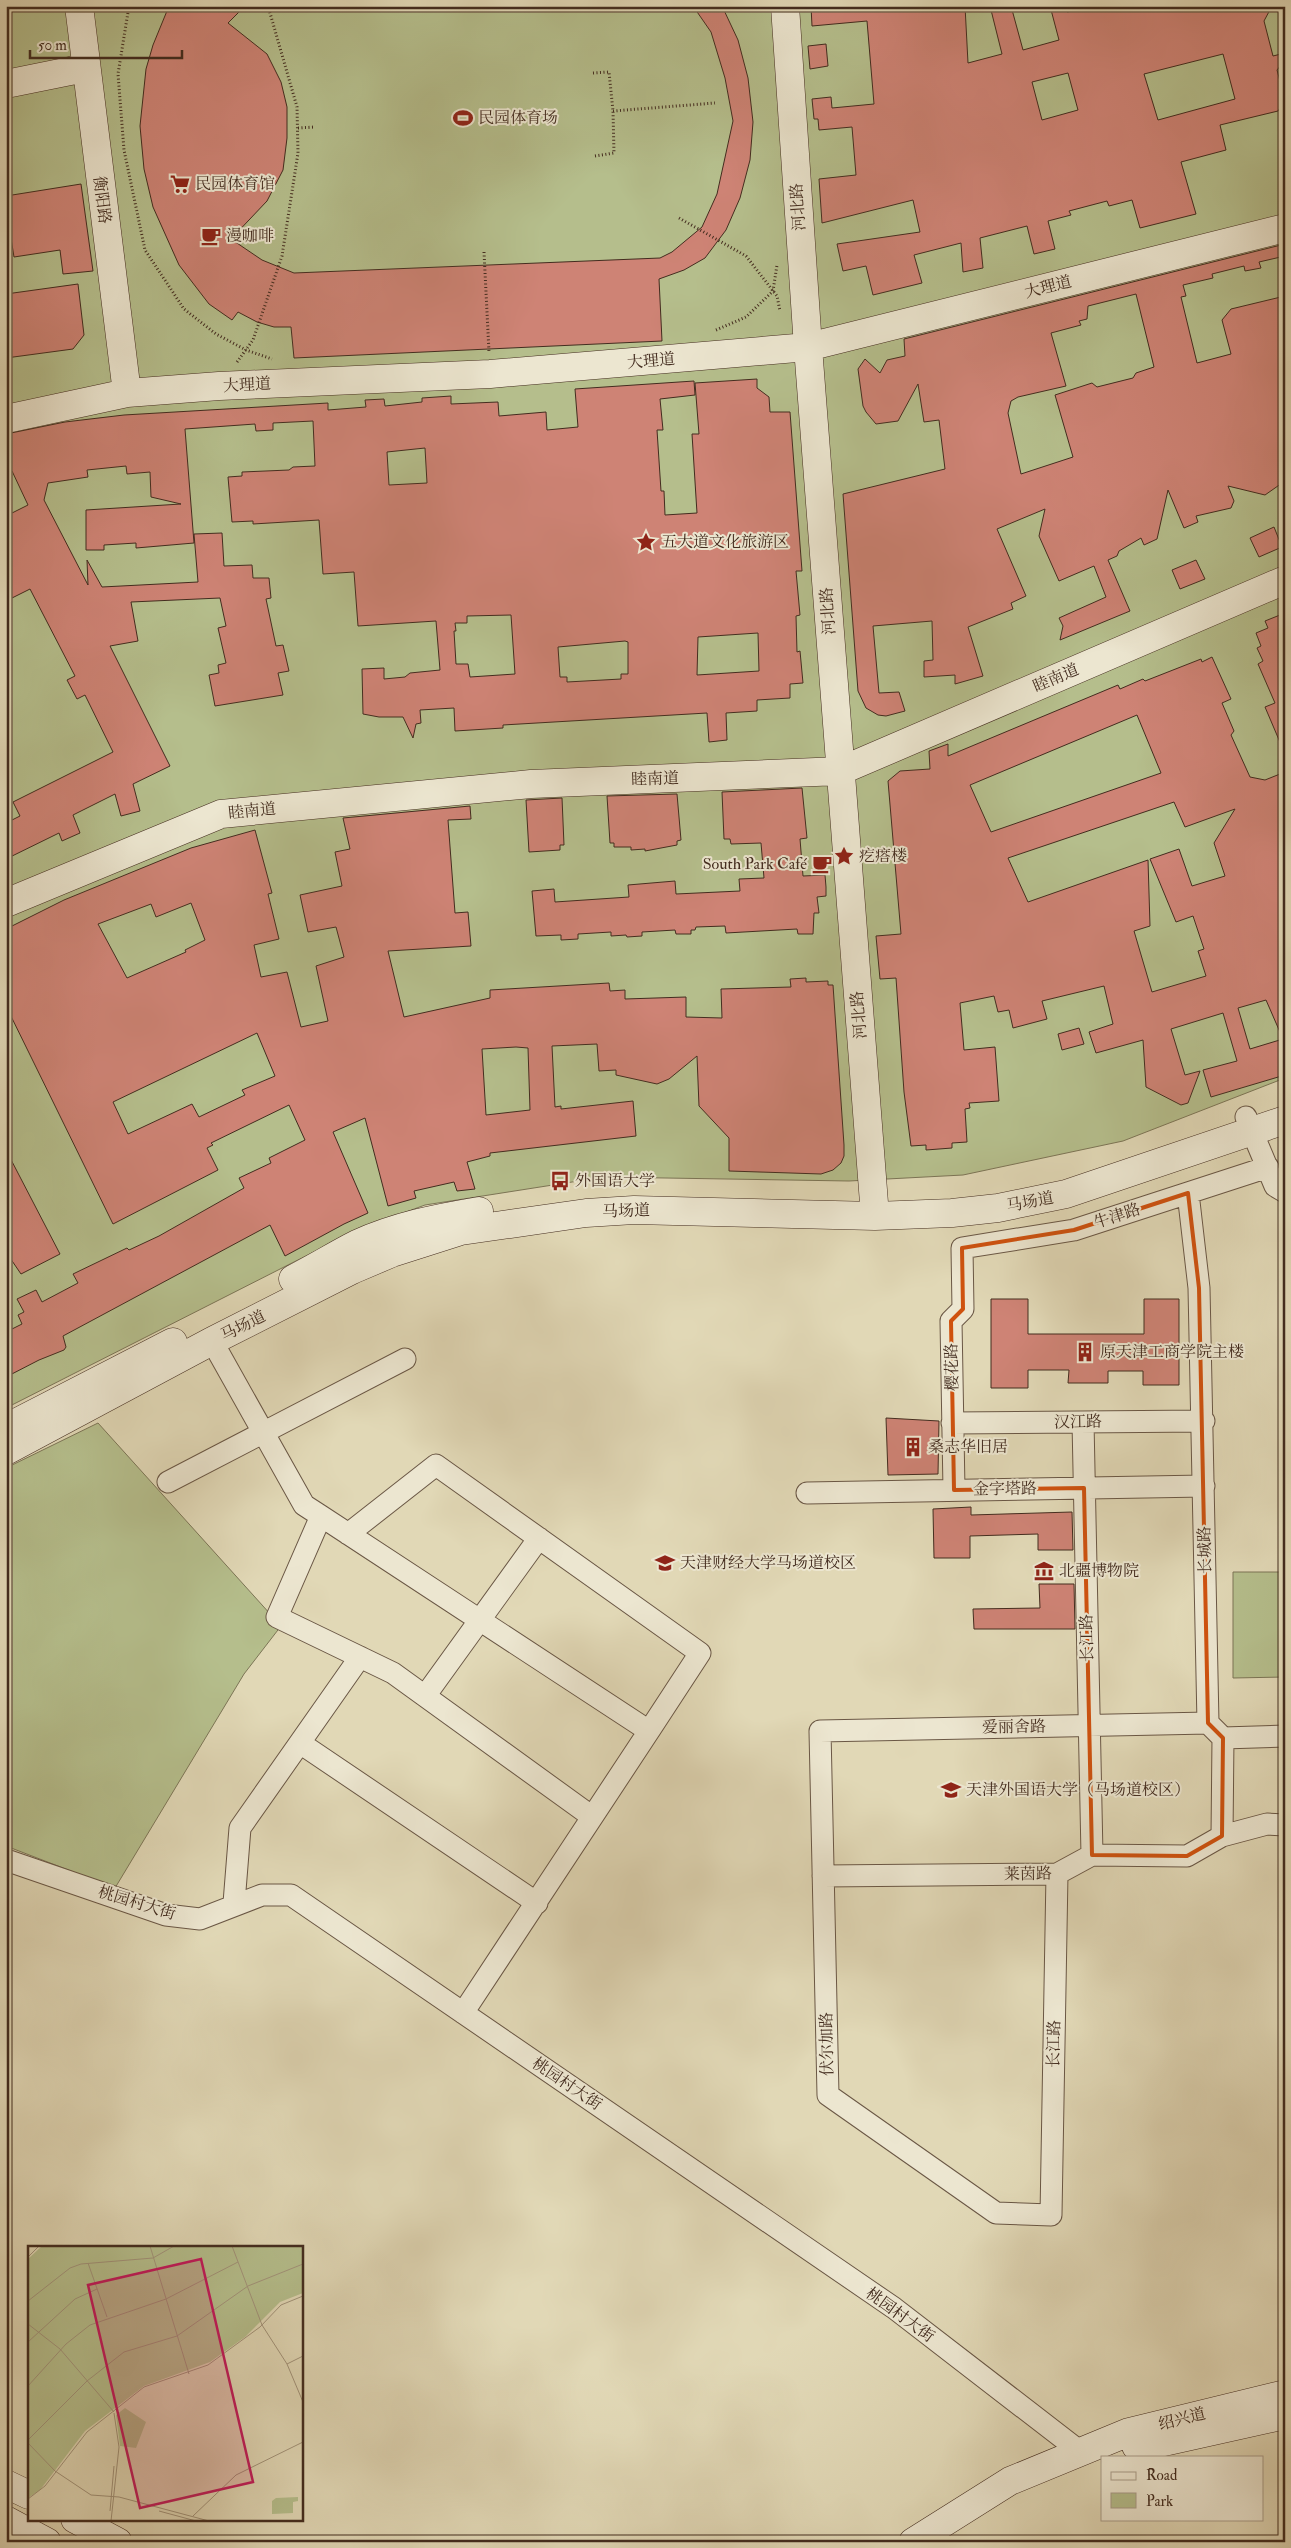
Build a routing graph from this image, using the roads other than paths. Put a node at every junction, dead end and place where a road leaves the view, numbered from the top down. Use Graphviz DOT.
graph roads {
  1 [pos="79,6"];
  2 [pos="785,6"];
  3 [pos="85,68"];
  4 [pos="6,84"];
  5 [pos="1285,228"];
  6 [pos="808,347"];
  7 [pos="127,393"];
  8 [pos="6,419"];
  9 [pos="1285,580"];
  10 [pos="840,771"];
  11 [pos="6,903"];
  12 [pos="1285,1103"];
  13 [pos="1285,1120"];
  14 [pos="1249,1125"];
  15 [pos="1268,1167"];
  16 [pos="1285,1192"];
  17 [pos="1188,1193"];
  18 [pos="874,1208"];
  19 [pos="962,1248"];
  20 [pos="212,1341"];
  21 [pos="405,1359"];
  22 [pos="1204,1421"];
  23 [pos="1083,1422"];
  24 [pos="952,1423"];
  25 [pos="6,1428"];
  26 [pos="264,1432"];
  27 [pos="6,1451"];
  28 [pos="168,1482"];
  29 [pos="1204,1486"];
  30 [pos="1084,1488"];
  31 [pos="954,1490"];
  32 [pos="807,1493"];
  33 [pos="321,1516"];
  34 [pos="348,1534"];
  35 [pos="539,1538"];
  36 [pos="480,1620"];
  37 [pos="360,1656"];
  38 [pos="425,1696"];
  39 [pos="1208,1723"];
  40 [pos="1089,1725"];
  41 [pos="649,1731"];
  42 [pos="820,1731"];
  43 [pos="1285,1736"];
  44 [pos="1223,1738"];
  45 [pos="300,1743"];
  46 [pos="591,1816"];
  47 [pos="1285,1825"];
  48 [pos="1222,1836"];
  49 [pos="1092,1855"];
  50 [pos="6,1860"];
  51 [pos="1058,1874"];
  52 [pos="824,1876"];
  53 [pos="234,1903"];
  54 [pos="538,1903"];
  55 [pos="463,2013"];
  56 [pos="1051,2215"];
  57 [pos="1285,2394"];
  58 [pos="1285,2415"];
  59 [pos="1082,2453"];
  60 [pos="6,2484"];
  61 [pos="28,2495"];
  62 [pos="6,2520"];
  63 [pos="77,2520"];
  64 [pos="47,2542"];
  65 [pos="118,2542"];
  66 [pos="912,2542"];
  1 -- 3 [label="street, 衡阳路"];
  2 -- 6 [label="street, 河北路"];
  3 -- 4 [label="street"];
  3 -- 7 [label="street, 衡阳路"];
  5 -- 6 [label="street, 大理道"];
  6 -- 7 [label="street, 大理道"];
  6 -- 10 [label="street, 河北路"];
  7 -- 8 [label="street, 大理道"];
  9 -- 10 [label="street, 睦南道"];
  10 -- 11 [label="street, 睦南道"];
  10 -- 18 [label="street, 河北路"];
  12 -- 14 [label="street, 马场道"];
  13 -- 14 [label="street, 马场道"];
  14 -- 15 [label="street"];
  14 -- 18 [label="street, 马场道"];
  15 -- 16 [label="street"];
  15 -- 17 [label="street, 牛津路"];
  17 -- 19 [label="street, 牛津路"];
  17 -- 22 [label="street, 长城路"];
  18 -- 20 [label="street, 马场道"];
  18 -- 25 [label="street, 马场道"];
  19 -- 24 [label="street, 樱花路"];
  20 -- 26 [label="street"];
  20 -- 27 [label="street, 马场道"];
  21 -- 26 [label="street"];
  22 -- 23 [label="street, 汉江路"];
  22 -- 29 [label="street, 长城路"];
  23 -- 24 [label="street, 汉江路"];
  23 -- 30 [label="street, 长江路"];
  24 -- 31 [label="street, 樱花路"];
  26 -- 28 [label="street"];
  26 -- 33 [label="street"];
  29 -- 30 [label="street, 金字塔路"];
  29 -- 39 [label="street, 长城路"];
  30 -- 31 [label="street, 金字塔路"];
  30 -- 40 [label="street, 长江路"];
  31 -- 32 [label="street, 金字塔路"];
  33 -- 34 [label="street"];
  33 -- 37 [label="street"];
  34 -- 35 [label="street"];
  34 -- 36 [label="street"];
  35 -- 36 [label="street"];
  35 -- 41 [label="street"];
  36 -- 38 [label="street"];
  36 -- 41 [label="street"];
  37 -- 38 [label="street"];
  37 -- 45 [label="street"];
  38 -- 46 [label="street"];
  39 -- 40 [label="street, 爱丽舍路"];
  39 -- 44 [label="street"];
  40 -- 42 [label="street, 爱丽舍路"];
  40 -- 49 [label="street, 长江路"];
  41 -- 46 [label="street"];
  42 -- 52 [label="street, 伏尔加路"];
  43 -- 44 [label="street"];
  44 -- 48 [label="street"];
  45 -- 53 [label="street"];
  45 -- 54 [label="street"];
  46 -- 54 [label="street"];
  47 -- 48 [label="street"];
  48 -- 49 [label="street, 莱茵路"];
  49 -- 51 [label="street, 莱茵路"];
  50 -- 53 [label="street, 桃园村大街"];
  51 -- 52 [label="street, 莱茵路"];
  51 -- 56 [label="street, 长江路"];
  52 -- 56 [label="street, 伏尔加路"];
  53 -- 55 [label="street, 桃园村大街"];
  54 -- 55 [label="street"];
  55 -- 59 [label="street, 桃园村大街"];
  57 -- 59 [label="street, 绍兴道"];
  58 -- 59 [label="street, 绍兴道"];
  59 -- 66 [label="street, 绍兴道"];
  60 -- 61 [label="street"];
  62 -- 64 [label="street"];
  63 -- 65 [label="street"];
}
